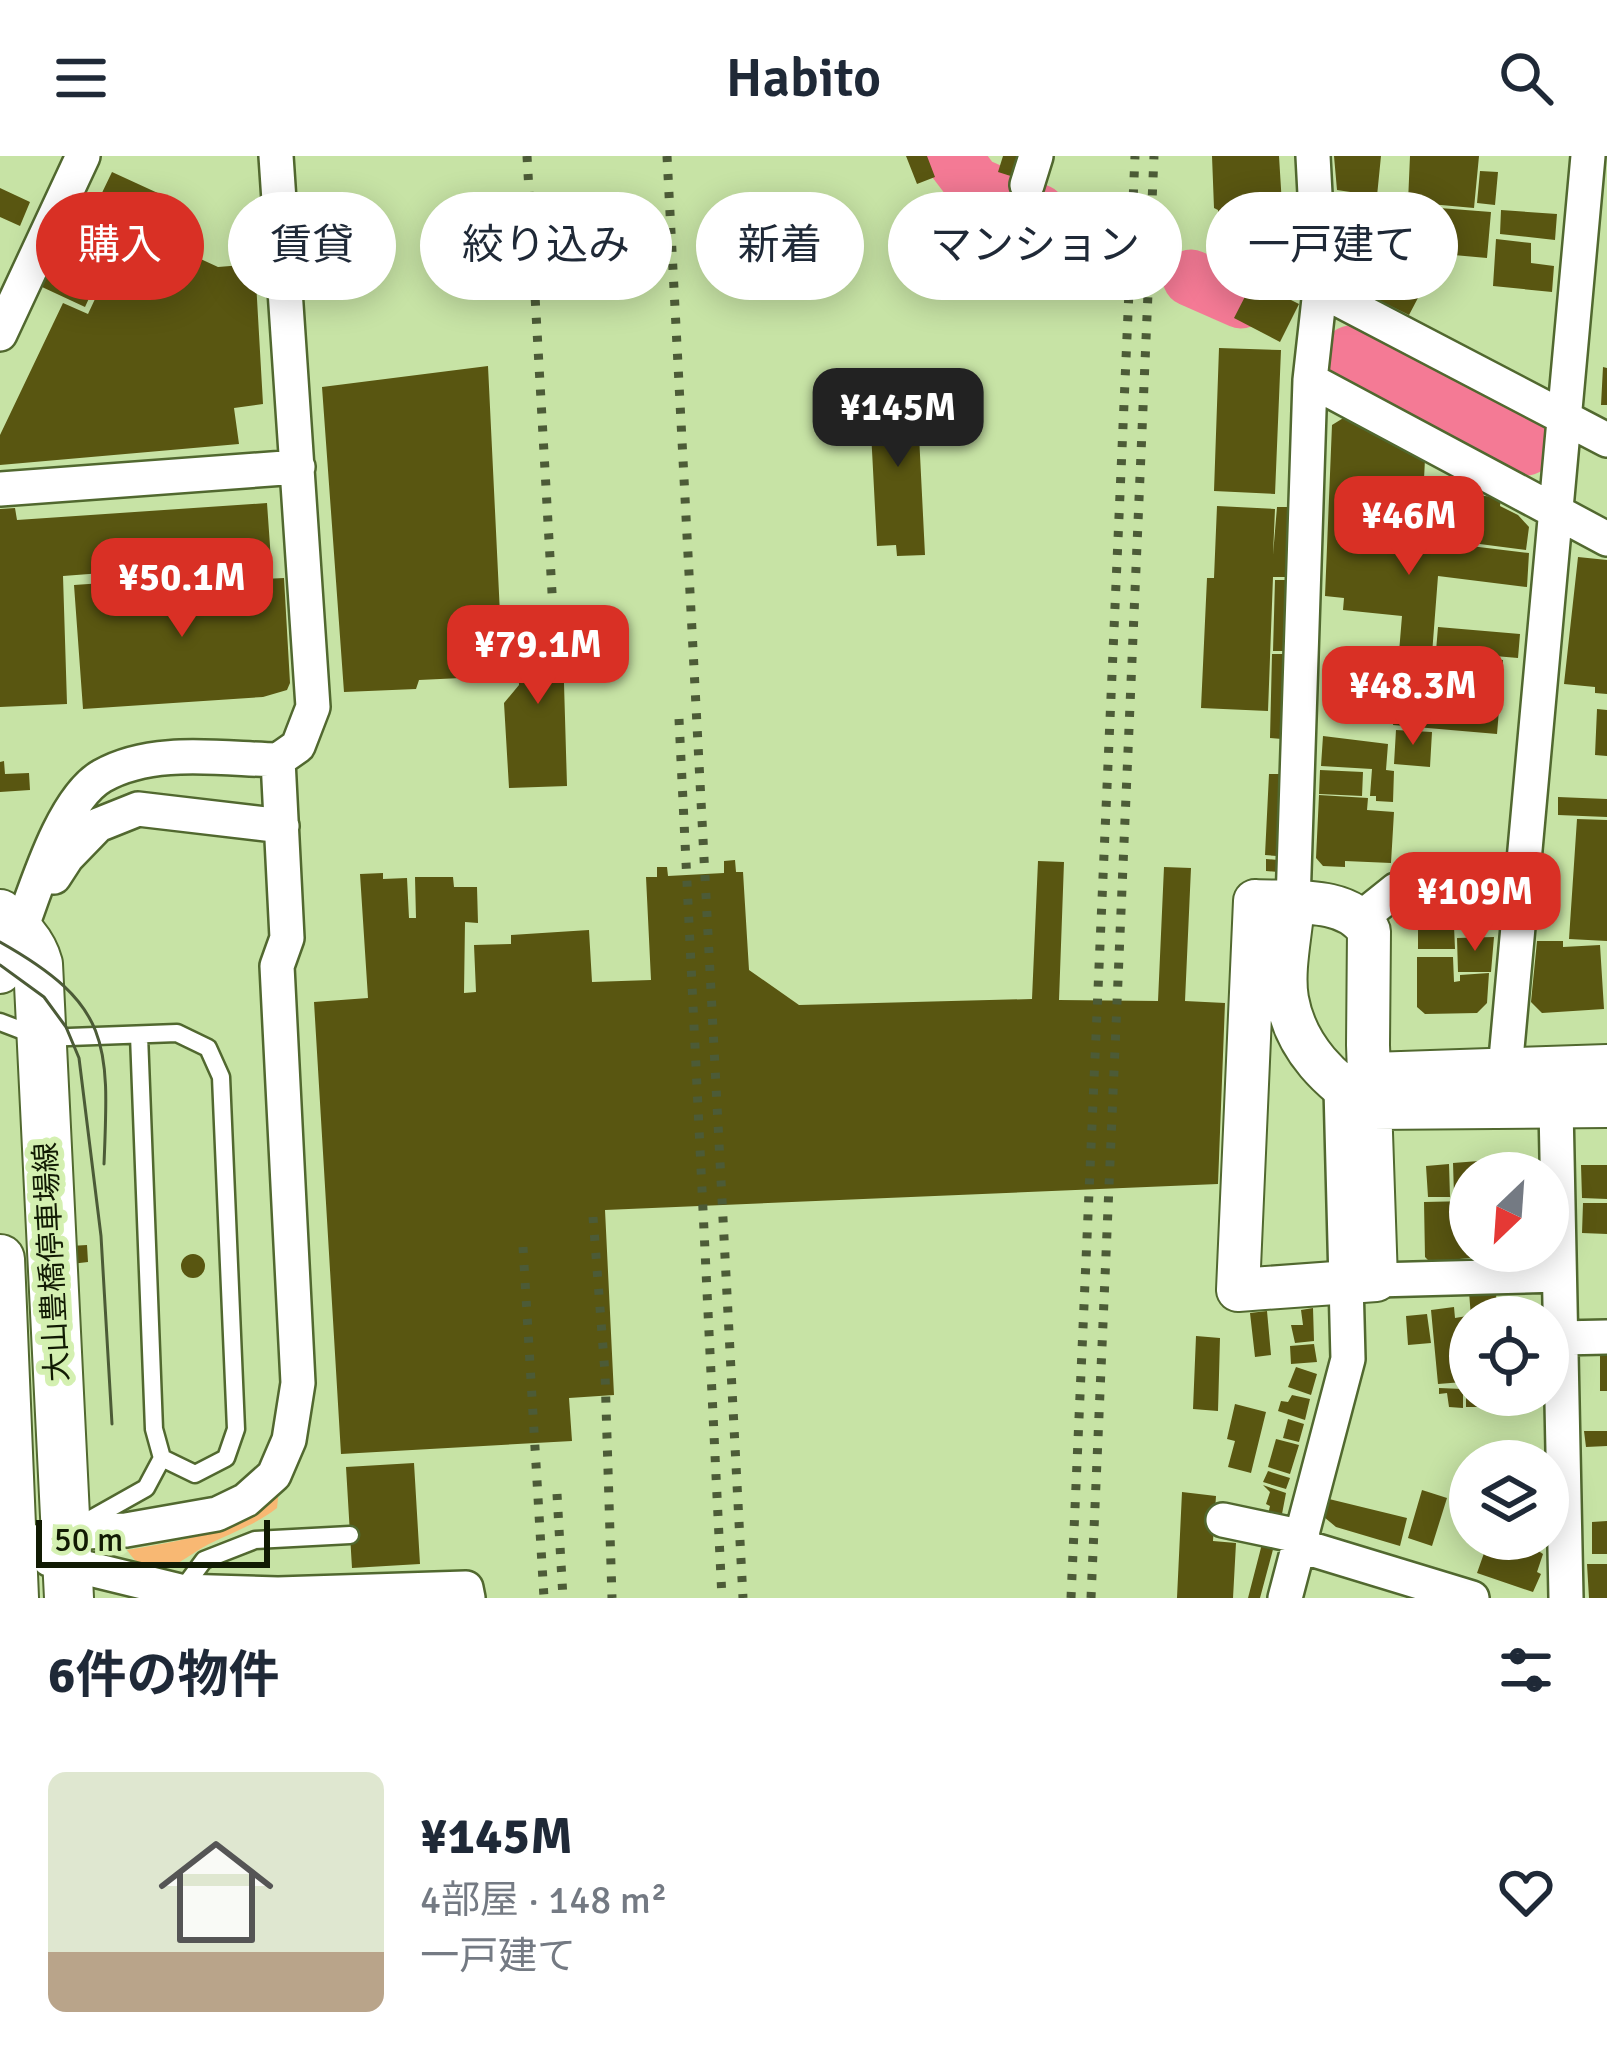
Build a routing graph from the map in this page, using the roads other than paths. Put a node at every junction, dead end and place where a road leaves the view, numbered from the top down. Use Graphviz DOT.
graph roads {
  1 [pos="82,156"];
  2 [pos="276,156"];
  3 [pos="1313,156"];
  4 [pos="1588,156"];
  5 [pos="1315,192"];
  6 [pos="1319,300"];
  7 [pos="1339,300"];
  8 [pos="0,334"];
  9 [pos="1310,380"];
  10 [pos="1564,418"];
  11 [pos="1607,440"];
  12 [pos="298,467"];
  13 [pos="0,489"];
  14 [pos="1557,513"];
  15 [pos="1607,539"];
  16 [pos="278,760"];
  17 [pos="282,826"];
  18 [pos="1521,892"];
  19 [pos="1293,904"];
  20 [pos="1361,918"];
  21 [pos="7,939"];
  22 [pos="21,1030"];
  23 [pos="139,1035"];
  24 [pos="1607,1066"];
  25 [pos="1505,1070"];
  26 [pos="1354,1075"];
  27 [pos="1607,1106"];
  28 [pos="1556,1107"];
  29 [pos="0,1259"];
  30 [pos="1559,1274"];
  31 [pos="1360,1282"];
  32 [pos="1559,1296"];
  33 [pos="1607,1337"];
  34 [pos="1569,1339"];
  35 [pos="1561,1416"];
  36 [pos="162,1458"];
  37 [pos="1223,1520"];
  38 [pos="350,1535"];
  39 [pos="1302,1541"];
  40 [pos="6,1548"];
  41 [pos="67,1565"];
  42 [pos="180,1592"];
  43 [pos="14,1598"];
  44 [pos="468,1598"];
  45 [pos="1285,1598"];
  46 [pos="1472,1598"];
  47 [pos="1566,1598"];
  1 -- 8 [label="street"];
  2 -- 12 [label="street"];
  3 -- 5 [label="street"];
  4 -- 10 [label="street"];
  6 -- 9 [label="street"];
  7 -- 10 [label="street"];
  9 -- 14 [label="street"];
  9 -- 19 [label="street"];
  10 -- 11 [label="street"];
  10 -- 14 [label="street"];
  12 -- 13 [label="street"];
  12 -- 16 [label="street"];
  14 -- 15 [label="street"];
  14 -- 18 [label="street"];
  16 -- 17 [label="street"];
  16 -- 21 [label="street"];
  17 -- 21 [label="street"];
  17 -- 41 [label="street"];
  18 -- 20 [label="street"];
  18 -- 25 [label="street"];
  19 -- 20 [label="street"];
  19 -- 26 [label="street"];
  19 -- 31 [label="street"];
  20 -- 26 [label="street"];
  21 -- 22 [label="main road, 大山豊橋停車場線"];
  22 -- 23 [label="lane"];
  22 -- 41 [label="main road, 大山豊橋停車場線"];
  23 -- 36 [label="lane"];
  23 -- 36 [label="lane"];
  24 -- 25 [label="street"];
  25 -- 26 [label="street"];
  26 -- 28 [label="street"];
  26 -- 31 [label="street"];
  27 -- 28 [label="street"];
  28 -- 30 [label="street"];
  29 -- 40 [label="main road, 大山豊橋停車場線"];
  30 -- 31 [label="street"];
  30 -- 32 [label="street"];
  31 -- 39 [label="street"];
  33 -- 34 [label="street"];
  35 -- 47 [label="street"];
  36 -- 41 [label="lane"];
  37 -- 39 [label="street"];
  38 -- 42 [label="lane"];
  39 -- 45 [label="street"];
  39 -- 46 [label="street"];
  40 -- 41 [label="street"];
  40 -- 43 [label="main road, 大山豊橋停車場線"];
  41 -- 42 [label="street"];
  42 -- 44 [label="street"];
}
